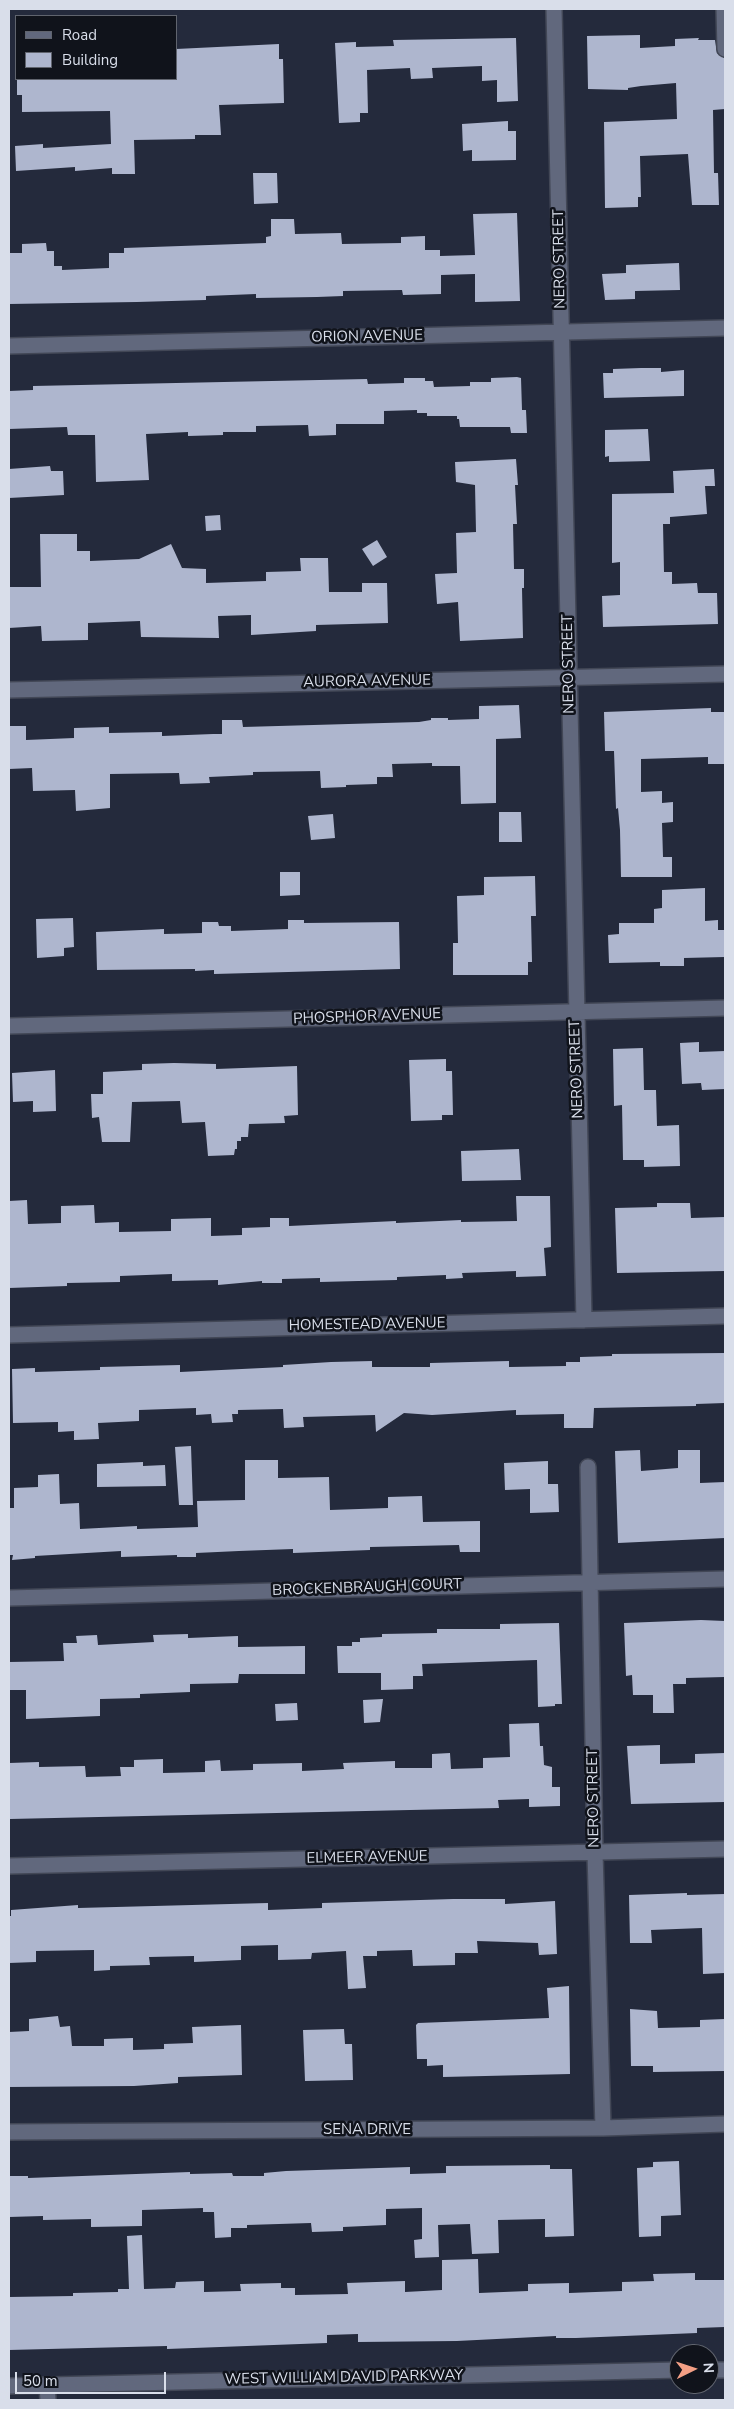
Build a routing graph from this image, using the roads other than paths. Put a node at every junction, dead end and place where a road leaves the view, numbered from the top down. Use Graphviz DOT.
graph roads {
  1 [pos="554,9"];
  2 [pos="724,9"];
  3 [pos="725,49"];
  4 [pos="725,328"];
  5 [pos="561,332"];
  6 [pos="9,346"];
  7 [pos="725,674"];
  8 [pos="569,678"];
  9 [pos="9,690"];
  10 [pos="725,1008"];
  11 [pos="576,1011"];
  12 [pos="9,1026"];
  13 [pos="725,1316"];
  14 [pos="584,1320"];
  15 [pos="9,1335"];
  16 [pos="588,1467"];
  17 [pos="725,1579"];
  18 [pos="590,1582"];
  19 [pos="9,1598"];
  20 [pos="725,1849"];
  21 [pos="594,1853"];
  22 [pos="9,1866"];
  23 [pos="725,2124"];
  24 [pos="603,2128"];
  25 [pos="9,2132"];
  26 [pos="669,2370"];
  27 [pos="47,2385"];
  28 [pos="9,2386"];
  29 [pos="48,2400"];
  1 -- 5 [label="street, NERO STREET"];
  2 -- 3 [label="street"];
  4 -- 5 [label="street, ORION AVENUE"];
  5 -- 6 [label="street, ORION AVENUE"];
  5 -- 8 [label="street, NERO STREET"];
  7 -- 8 [label="street, AURORA AVENUE"];
  8 -- 9 [label="street, AURORA AVENUE"];
  8 -- 11 [label="street, NERO STREET"];
  10 -- 11 [label="street, PHOSPHOR AVENUE"];
  11 -- 12 [label="street, PHOSPHOR AVENUE"];
  11 -- 14 [label="street, NERO STREET"];
  13 -- 14 [label="street, HOMESTEAD AVENUE"];
  14 -- 15 [label="street, HOMESTEAD AVENUE"];
  16 -- 18 [label="street, NERO STREET"];
  17 -- 18 [label="street, BROCKENBRAUGH COURT"];
  18 -- 19 [label="street, BROCKENBRAUGH COURT"];
  18 -- 21 [label="street, NERO STREET"];
  20 -- 21 [label="street, ELMEER AVENUE"];
  21 -- 22 [label="street, ELMEER AVENUE"];
  21 -- 24 [label="street, NERO STREET"];
  23 -- 24 [label="street, SENA DRIVE"];
  24 -- 25 [label="street, SENA DRIVE"];
  26 -- 27 [label="street, WEST WILLIAM DAVID PARKWAY"];
  27 -- 28 [label="street, WEST WILLIAM DAVID PARKWAY"];
  27 -- 29 [label="street"];
}
